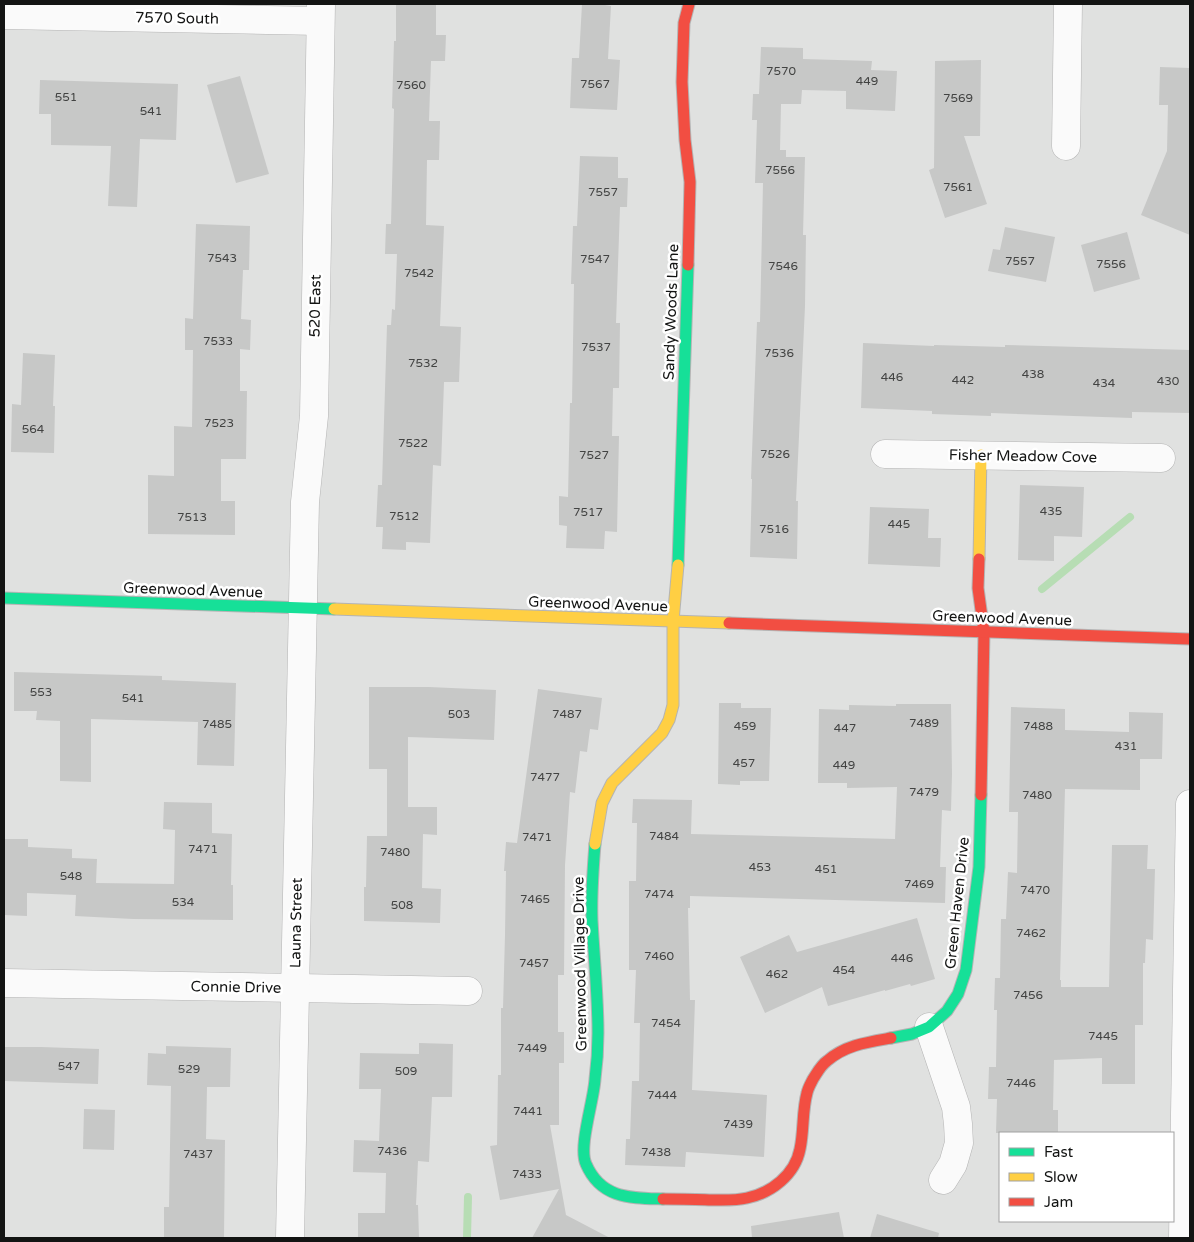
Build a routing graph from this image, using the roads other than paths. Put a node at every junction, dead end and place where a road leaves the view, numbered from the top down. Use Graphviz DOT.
graph roads {
  1 [pos="689,4"];
  2 [pos="1068,4"];
  3 [pos="320,12"];
  4 [pos="4,15"];
  5 [pos="1066,146"];
  6 [pos="885,454"];
  7 [pos="981,455"];
  8 [pos="1161,458"];
  9 [pos="4,598"];
  10 [pos="302,608"];
  11 [pos="673,621"];
  12 [pos="984,632"];
  13 [pos="1190,639"];
  14 [pos="1190,804"];
  15 [pos="4,983"];
  16 [pos="295,988"];
  17 [pos="468,991"];
  18 [pos="929,1027"];
  19 [pos="594,1179"];
  20 [pos="943,1180"];
  21 [pos="290,1238"];
  22 [pos="1183,1238"];
  1 -- 11 [label="street, Sandy Woods Lane"];
  2 -- 5 [label="street"];
  3 -- 4 [label="street, 7570 South"];
  3 -- 10 [label="street, 520 East"];
  6 -- 7 [label="street, Fisher Meadow Cove"];
  7 -- 8 [label="street, Fisher Meadow Cove"];
  7 -- 12 [label="street, Green Haven Drive"];
  9 -- 10 [label="street, Greenwood Avenue"];
  10 -- 11 [label="street, Greenwood Avenue"];
  10 -- 16 [label="street, Launa Street"];
  11 -- 12 [label="street, Greenwood Avenue"];
  11 -- 19 [label="street, Greenwood Village Drive"];
  12 -- 13 [label="street, Greenwood Avenue"];
  12 -- 18 [label="street, Green Haven Drive"];
  14 -- 22 [label="street"];
  15 -- 16 [label="street, Connie Drive"];
  16 -- 17 [label="street, Connie Drive"];
  16 -- 21 [label="street, Launa Street"];
  18 -- 19 [label="street, Green Haven Drive"];
  18 -- 20 [label="street"];
}
